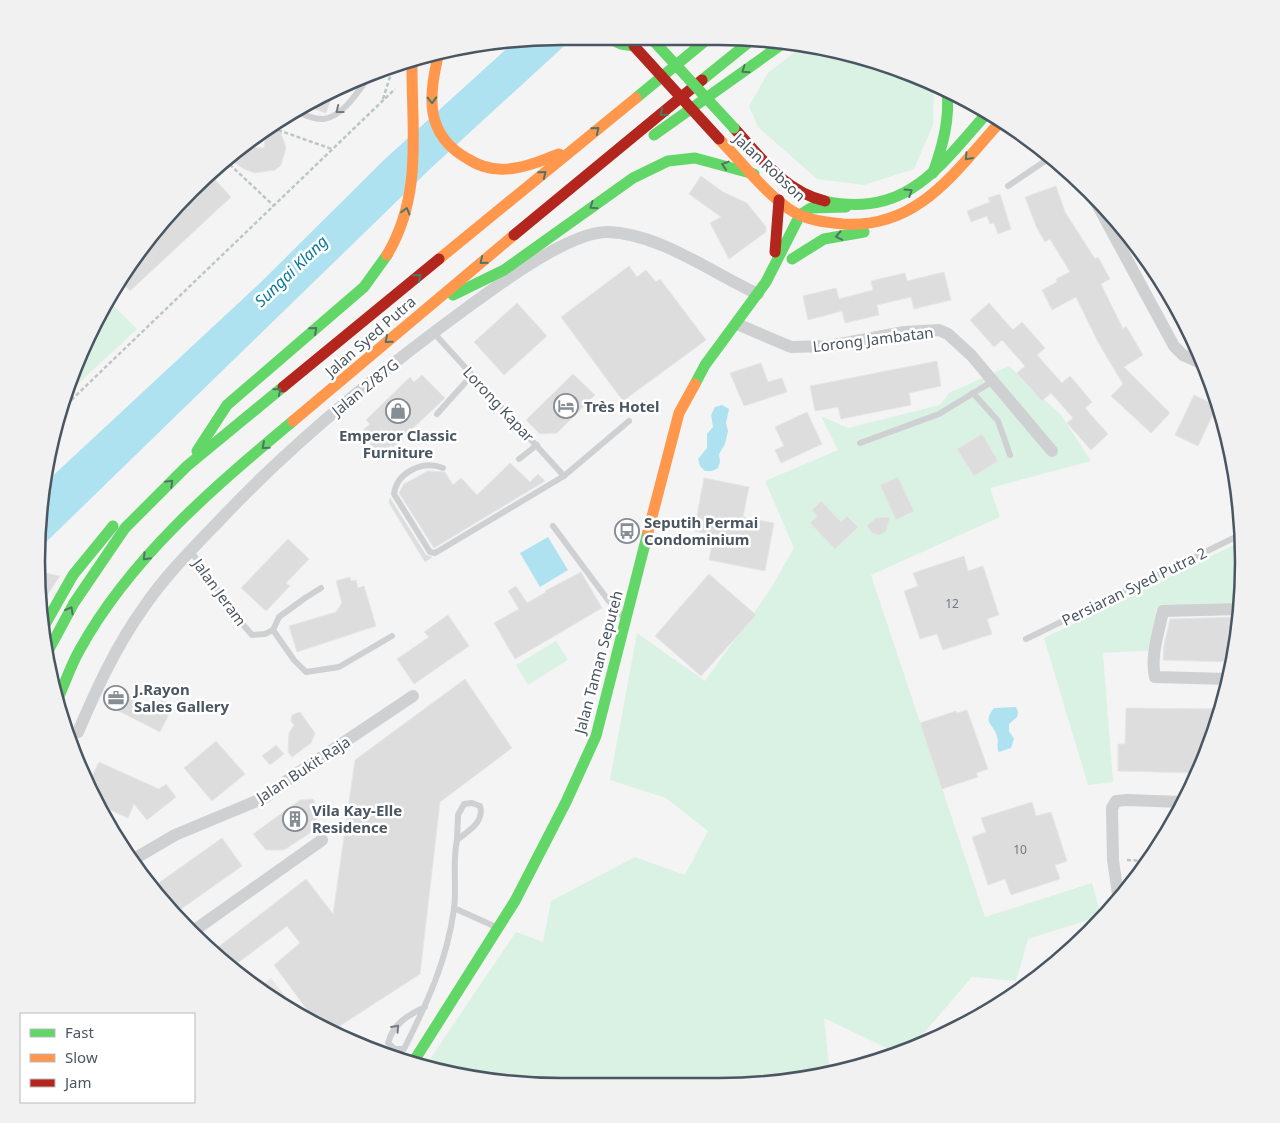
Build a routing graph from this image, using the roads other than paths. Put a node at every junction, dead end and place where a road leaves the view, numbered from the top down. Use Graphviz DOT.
graph roads {
  1 [pos="628,45"];
  2 [pos="657,45"];
  3 [pos="700,45"];
  4 [pos="634,46"];
  5 [pos="745,46"];
  6 [pos="776,48"];
  7 [pos="437,61"];
  8 [pos="412,67"];
  9 [pos="363,85"];
  10 [pos="947,98"];
  11 [pos="302,114"];
  12 [pos="983,118"];
  13 [pos="995,126"];
  14 [pos="576,147"];
  15 [pos="1045,161"];
  16 [pos="933,173"];
  17 [pos="754,174"];
  18 [pos="1008,186"];
  19 [pos="789,187"];
  20 [pos="779,200"];
  21 [pos="811,208"];
  22 [pos="846,208"];
  23 [pos="800,215"];
  24 [pos="901,216"];
  25 [pos="1105,219"];
  26 [pos="811,228"];
  27 [pos="520,230"];
  28 [pos="792,259"];
  29 [pos="772,266"];
  30 [pos="766,282"];
  31 [pos="758,294"];
  32 [pos="425,308"];
  33 [pos="737,324"];
  34 [pos="433,332"];
  35 [pos="1194,360"];
  36 [pos="472,375"];
  37 [pos="993,381"];
  38 [pos="973,393"];
  39 [pos="437,414"];
  40 [pos="629,421"];
  41 [pos="860,443"];
  42 [pos="537,445"];
  43 [pos="1052,450"];
  44 [pos="1010,454"];
  45 [pos="519,459"];
  46 [pos="187,466"];
  47 [pos="443,468"];
  48 [pos="564,476"];
  49 [pos="150,504"];
  50 [pos="553,526"];
  51 [pos="1234,538"];
  52 [pos="190,550"];
  53 [pos="322,588"];
  54 [pos="1233,609"];
  55 [pos="48,619"];
  56 [pos="626,620"];
  57 [pos="273,630"];
  58 [pos="392,636"];
  59 [pos="1026,639"];
  60 [pos="52,644"];
  61 [pos="1221,679"];
  62 [pos="61,688"];
  63 [pos="413,696"];
  64 [pos="78,732"];
  65 [pos="1176,802"];
  66 [pos="322,840"];
  67 [pos="457,840"];
  68 [pos="138,857"];
  69 [pos="1117,889"];
  70 [pos="454,908"];
  71 [pos="197,928"];
  72 [pos="499,929"];
  73 [pos="425,1007"];
  74 [pos="417,1057"];
  1 -- 4 [label="main road"];
  2 -- 19 [label="main road, Jalan Robson, bridge"];
  14 -- 3 [label="main road, Jalan Syed Putra, one-way"];
  4 -- 17 [label="main road, Jalan Robson, bridge"];
  5 -- 27 [label="main road, Jalan Syed Putra, one-way"];
  6 -- 27 [label="main road, one-way"];
  7 -- 14 [label="main road, one-way"];
  46 -- 8 [label="main road, one-way, bridge"];
  9 -- 11 [label="lane, one-way"];
  10 -- 16 [label="main road"];
  12 -- 16 [label="main road, Jalan Robson"];
  13 -- 24 [label="main road, Jalan Robson, one-way"];
  46 -- 14 [label="main road, Jalan Syed Putra, one-way"];
  15 -- 18 [label="lane"];
  22 -- 16 [label="main road, Jalan Robson, one-way"];
  17 -- 20 [label="main road, Jalan Robson"];
  17 -- 32 [label="main road, one-way"];
  19 -- 21 [label="main road"];
  19 -- 22 [label="main road, Jalan Robson"];
  20 -- 23 [label="main road, Jalan Robson"];
  20 -- 29 [label="main road"];
  21 -- 22 [label="main road"];
  21 -- 23 [label="main road"];
  21 -- 26 [label="main road"];
  23 -- 26 [label="main road, Jalan Robson"];
  23 -- 29 [label="main road, Jalan Taman Seputeh"];
  24 -- 26 [label="main road, Jalan Robson"];
  24 -- 28 [label="main road, one-way"];
  25 -- 35 [label="street"];
  26 -- 28 [label="main road, Jalan Taman Seputeh"];
  27 -- 32 [label="main road, Jalan Syed Putra, one-way"];
  28 -- 30 [label="main road, Jalan Taman Seputeh"];
  29 -- 30 [label="main road, Jalan Taman Seputeh"];
  30 -- 31 [label="main road, Jalan Taman Seputeh"];
  31 -- 33 [label="main road, Jalan Taman Seputeh"];
  31 -- 34 [label="street, Jalan 2/87G"];
  32 -- 62 [label="main road, Jalan Syed Putra, one-way"];
  33 -- 37 [label="street, Lorong Jambatan"];
  33 -- 56 [label="main road, Jalan Taman Seputeh"];
  34 -- 36 [label="lane, Lorong Kapar"];
  34 -- 52 [label="street, Jalan 2/87G"];
  36 -- 39 [label="lane"];
  36 -- 42 [label="lane, Lorong Kapar"];
  37 -- 38 [label="lane"];
  37 -- 43 [label="street, Lorong Jambatan"];
  38 -- 41 [label="lane"];
  38 -- 44 [label="lane"];
  40 -- 48 [label="lane"];
  42 -- 45 [label="lane"];
  42 -- 48 [label="lane, Lorong Kapar"];
  49 -- 46 [label="main road, Jalan Syed Putra, one-way"];
  47 -- 48 [label="lane"];
  49 -- 55 [label="main road"];
  60 -- 49 [label="main road, Jalan Syed Putra, one-way"];
  50 -- 56 [label="lane"];
  51 -- 59 [label="lane, Persiaran Syed Putra 2"];
  52 -- 57 [label="lane, Jalan Jeram"];
  52 -- 64 [label="street, Jalan 2/87G"];
  53 -- 57 [label="lane"];
  54 -- 61 [label="street"];
  56 -- 72 [label="main road, Jalan Taman Seputeh"];
  57 -- 58 [label="lane"];
  63 -- 68 [label="street, Jalan Bukit Raja"];
  65 -- 69 [label="street"];
  66 -- 71 [label="street"];
  67 -- 67 [label="lane"];
  67 -- 70 [label="lane"];
  70 -- 72 [label="lane"];
  70 -- 73 [label="lane"];
  72 -- 74 [label="main road, Jalan Taman Seputeh"];
  73 -- 73 [label="lane, one-way"];
}
